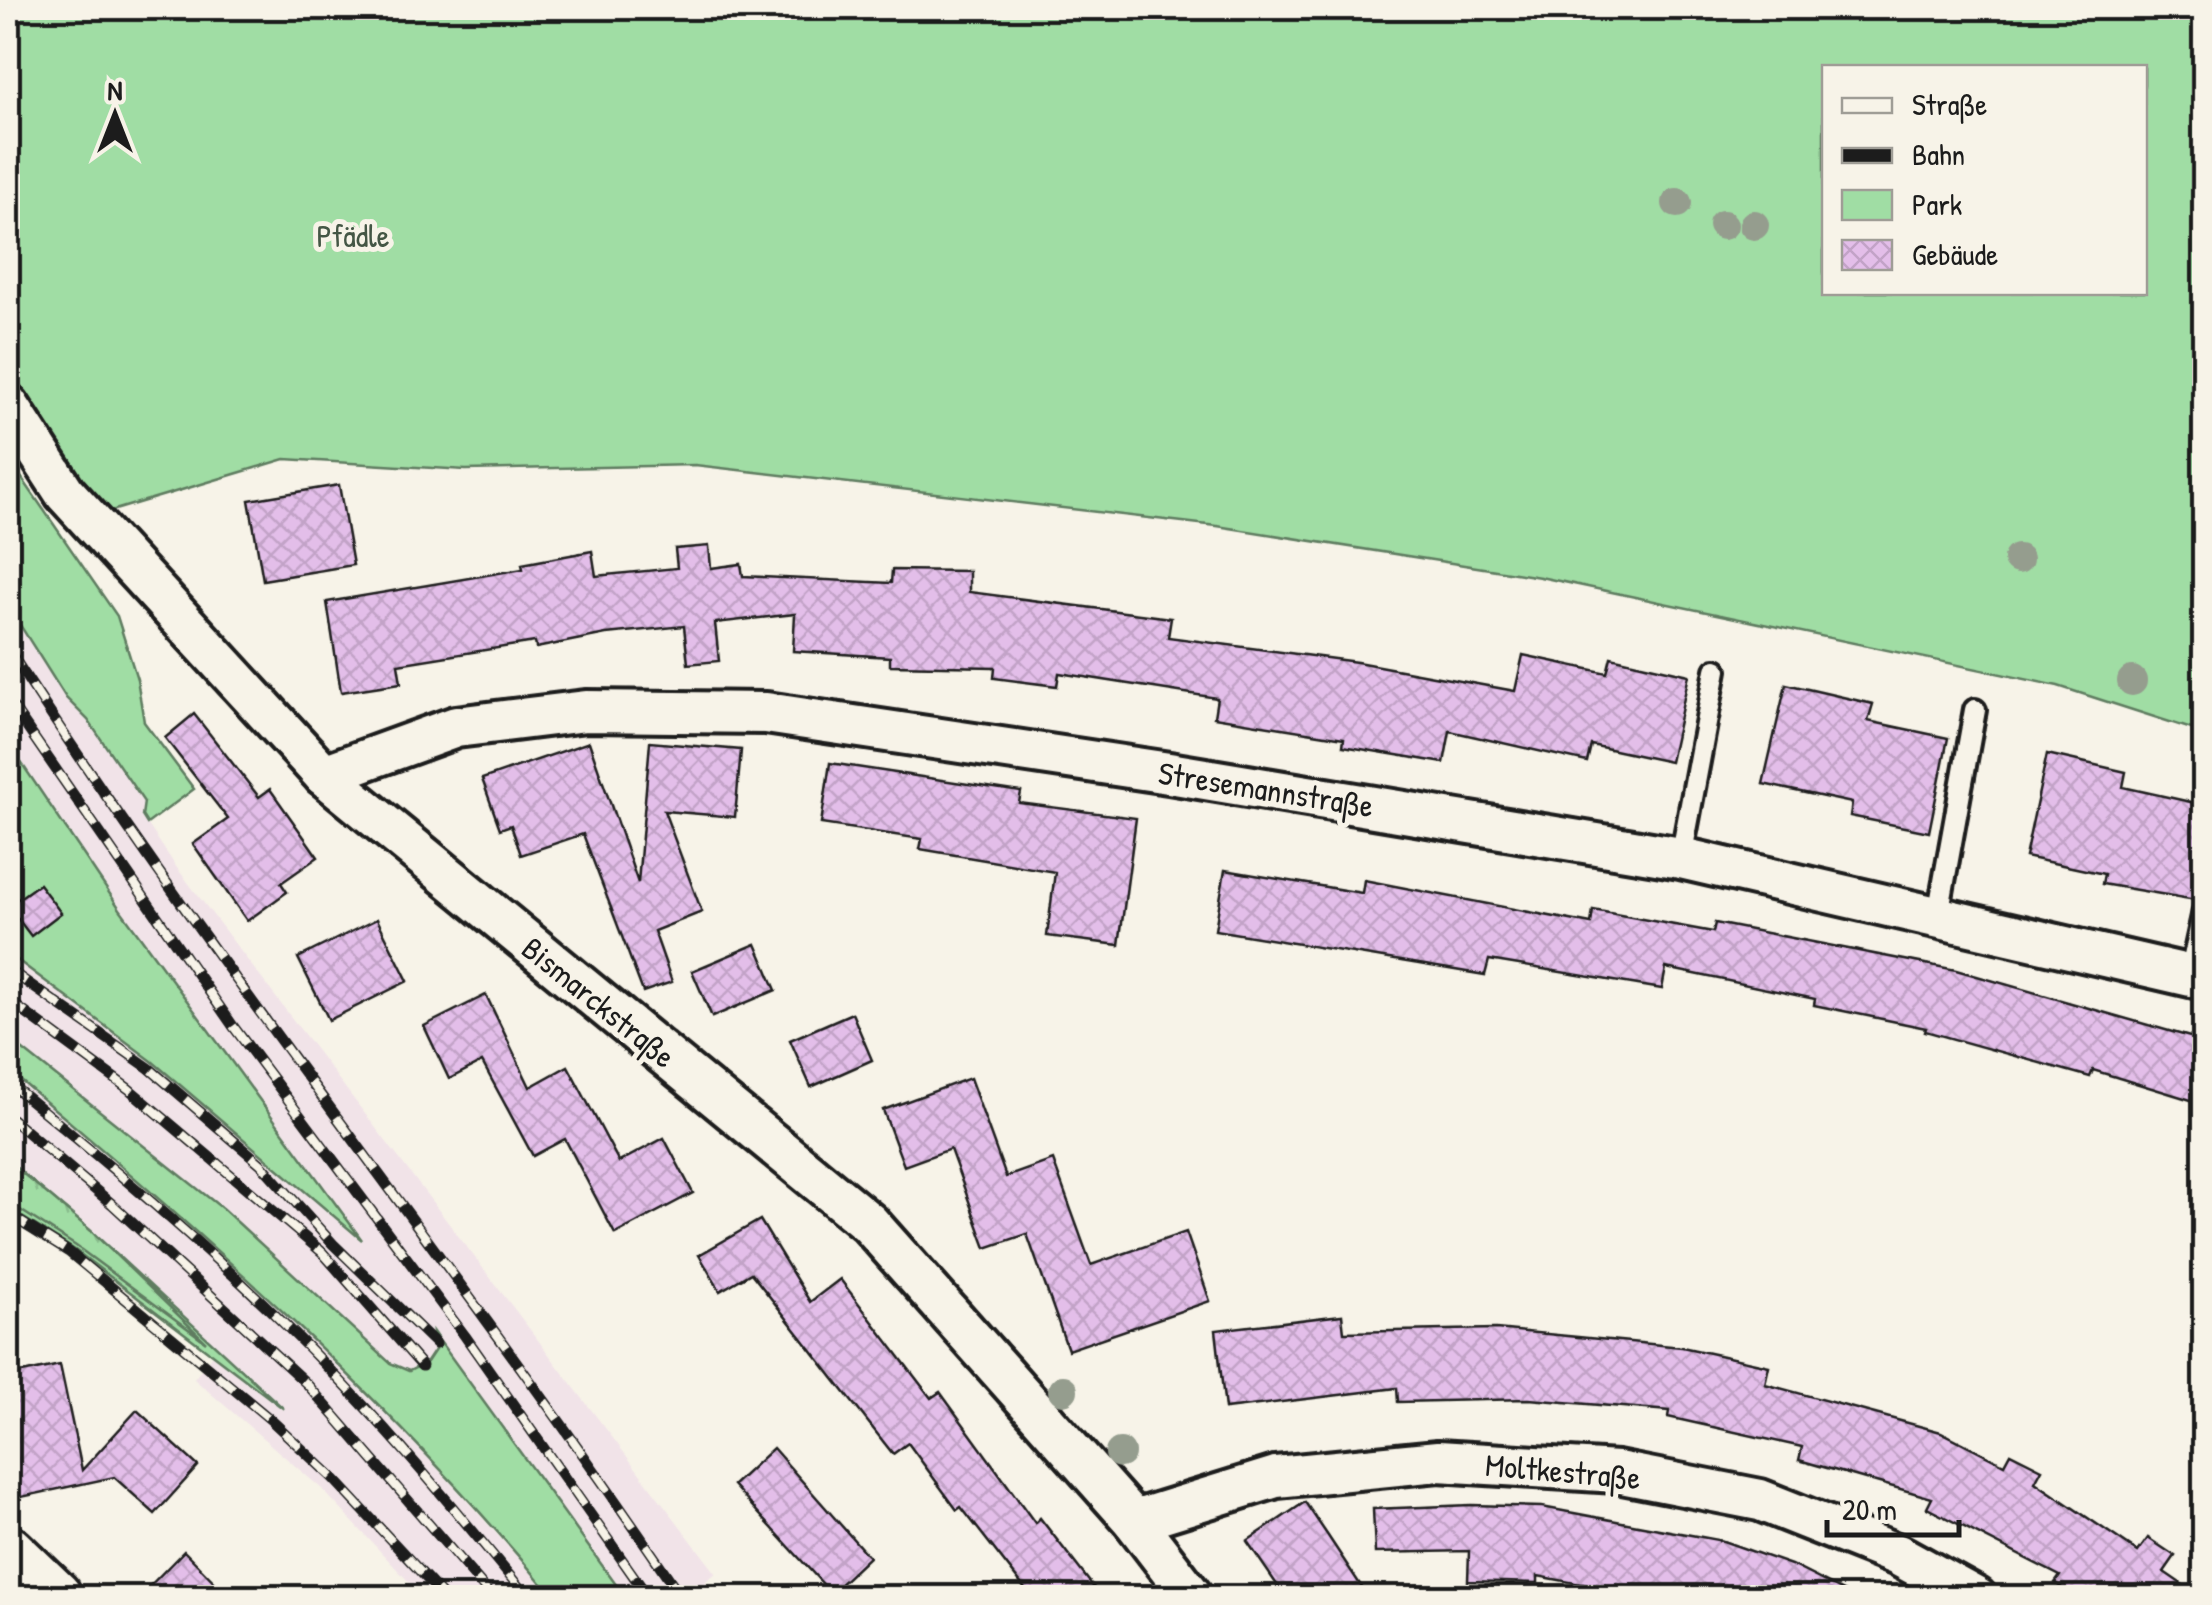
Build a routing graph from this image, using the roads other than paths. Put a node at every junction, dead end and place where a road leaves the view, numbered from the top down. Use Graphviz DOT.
graph roads {
  1 [pos="8,405"];
  2 [pos="1716,670"];
  3 [pos="1975,710"];
  4 [pos="324,775"];
  5 [pos="1681,858"];
  6 [pos="2204,910"];
  7 [pos="1938,915"];
  8 [pos="2198,977"];
  9 [pos="1134,1521"];
  10 [pos="8,1554"];
  11 [pos="54,1598"];
  12 [pos="1193,1598"];
  13 [pos="1976,1598"];
  1 -- 4 [label="street, Bismarckstraße"];
  2 -- 5 [label="lane"];
  3 -- 7 [label="lane"];
  4 -- 5 [label="street, Stresemannstraße"];
  4 -- 9 [label="street, Bismarckstraße"];
  5 -- 7 [label="street, Stresemannstraße"];
  6 -- 8 [label="lane"];
  7 -- 8 [label="street, Stresemannstraße"];
  9 -- 12 [label="street, Bismarckstraße"];
  9 -- 13 [label="street, Moltkestraße"];
  10 -- 11 [label="street"];
}
